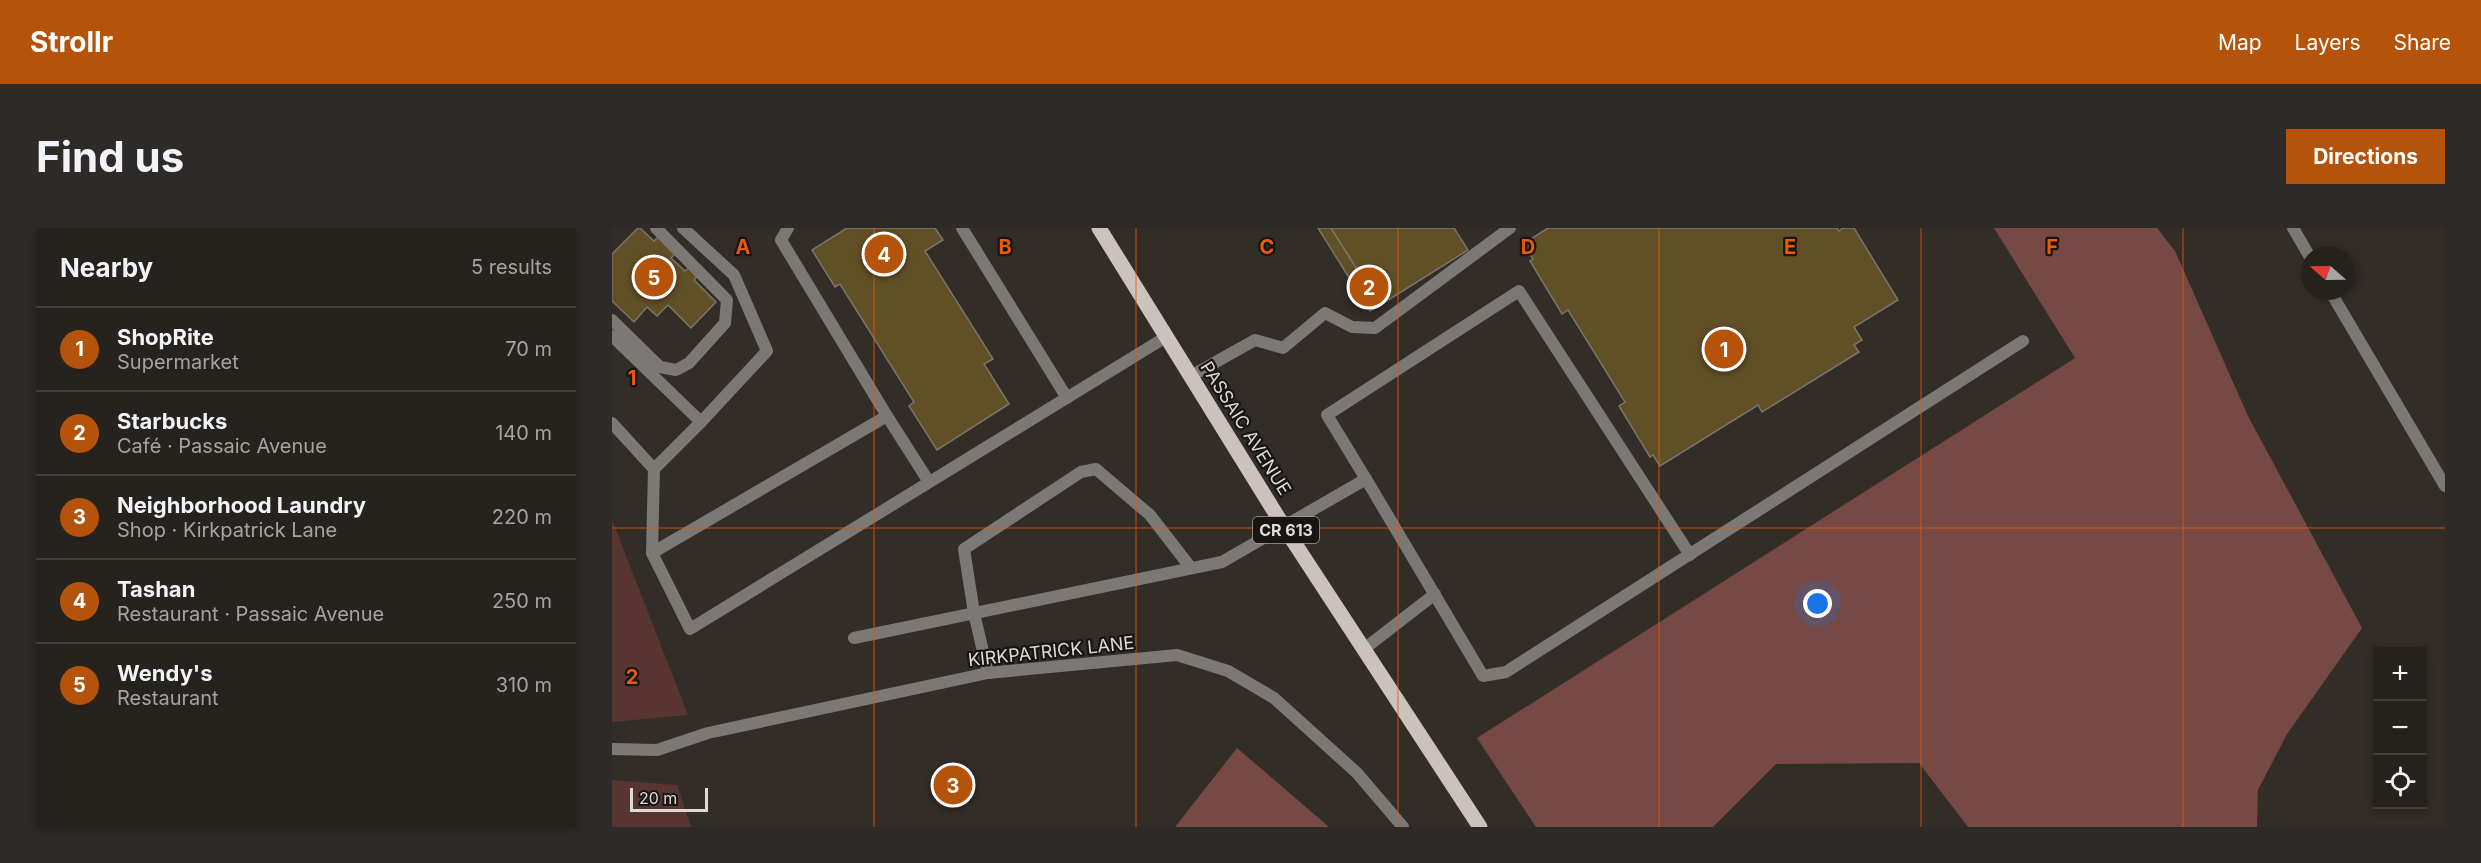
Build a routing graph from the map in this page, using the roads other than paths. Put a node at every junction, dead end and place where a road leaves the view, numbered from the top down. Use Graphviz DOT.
graph roads {
  1 [pos="656,228"];
  2 [pos="683,228"];
  3 [pos="788,228"];
  4 [pos="962,228"];
  5 [pos="1099,228"];
  6 [pos="1510,228"];
  7 [pos="2293,228"];
  8 [pos="2304,246"];
  9 [pos="2335,300"];
  10 [pos="612,320"];
  11 [pos="1166,337"];
  12 [pos="612,339"];
  13 [pos="2023,341"];
  14 [pos="1191,376"];
  15 [pos="1067,398"];
  16 [pos="887,416"];
  17 [pos="701,422"];
  18 [pos="612,423"];
  19 [pos="654,469"];
  20 [pos="1366,479"];
  21 [pos="929,482"];
  22 [pos="2445,486"];
  23 [pos="1284,527"];
  24 [pos="652,554"];
  25 [pos="1690,555"];
  26 [pos="1191,568"];
  27 [pos="1435,594"];
  28 [pos="974,613"];
  29 [pos="854,638"];
  30 [pos="1364,649"];
  31 [pos="988,673"];
  32 [pos="612,749"];
  33 [pos="1403,827"];
  34 [pos="1480,827"];
  1 -- 10 [label="street"];
  2 -- 17 [label="street"];
  3 -- 16 [label="street"];
  4 -- 15 [label="street"];
  5 -- 11 [label="main road, PASSAIC AVENUE / CR 613"];
  6 -- 14 [label="street"];
  7 -- 8 [label="street"];
  9 -- 22 [label="street"];
  11 -- 14 [label="main road, PASSAIC AVENUE / CR 613"];
  11 -- 15 [label="street"];
  12 -- 17 [label="street"];
  13 -- 25 [label="street"];
  14 -- 23 [label="main road, PASSAIC AVENUE / CR 613"];
  15 -- 21 [label="street"];
  16 -- 21 [label="street"];
  16 -- 24 [label="street"];
  17 -- 19 [label="street"];
  18 -- 19 [label="street"];
  19 -- 24 [label="street"];
  20 -- 23 [label="street"];
  20 -- 25 [label="street"];
  20 -- 27 [label="street"];
  21 -- 24 [label="street"];
  23 -- 26 [label="street"];
  23 -- 30 [label="main road, PASSAIC AVENUE / CR 613"];
  25 -- 27 [label="street"];
  26 -- 28 [label="street"];
  26 -- 28 [label="street"];
  27 -- 30 [label="street"];
  28 -- 29 [label="street"];
  28 -- 31 [label="street"];
  30 -- 34 [label="main road, PASSAIC AVENUE / CR 613"];
  31 -- 32 [label="street, KIRKPATRICK LANE"];
  31 -- 33 [label="street, KIRKPATRICK LANE"];
}
